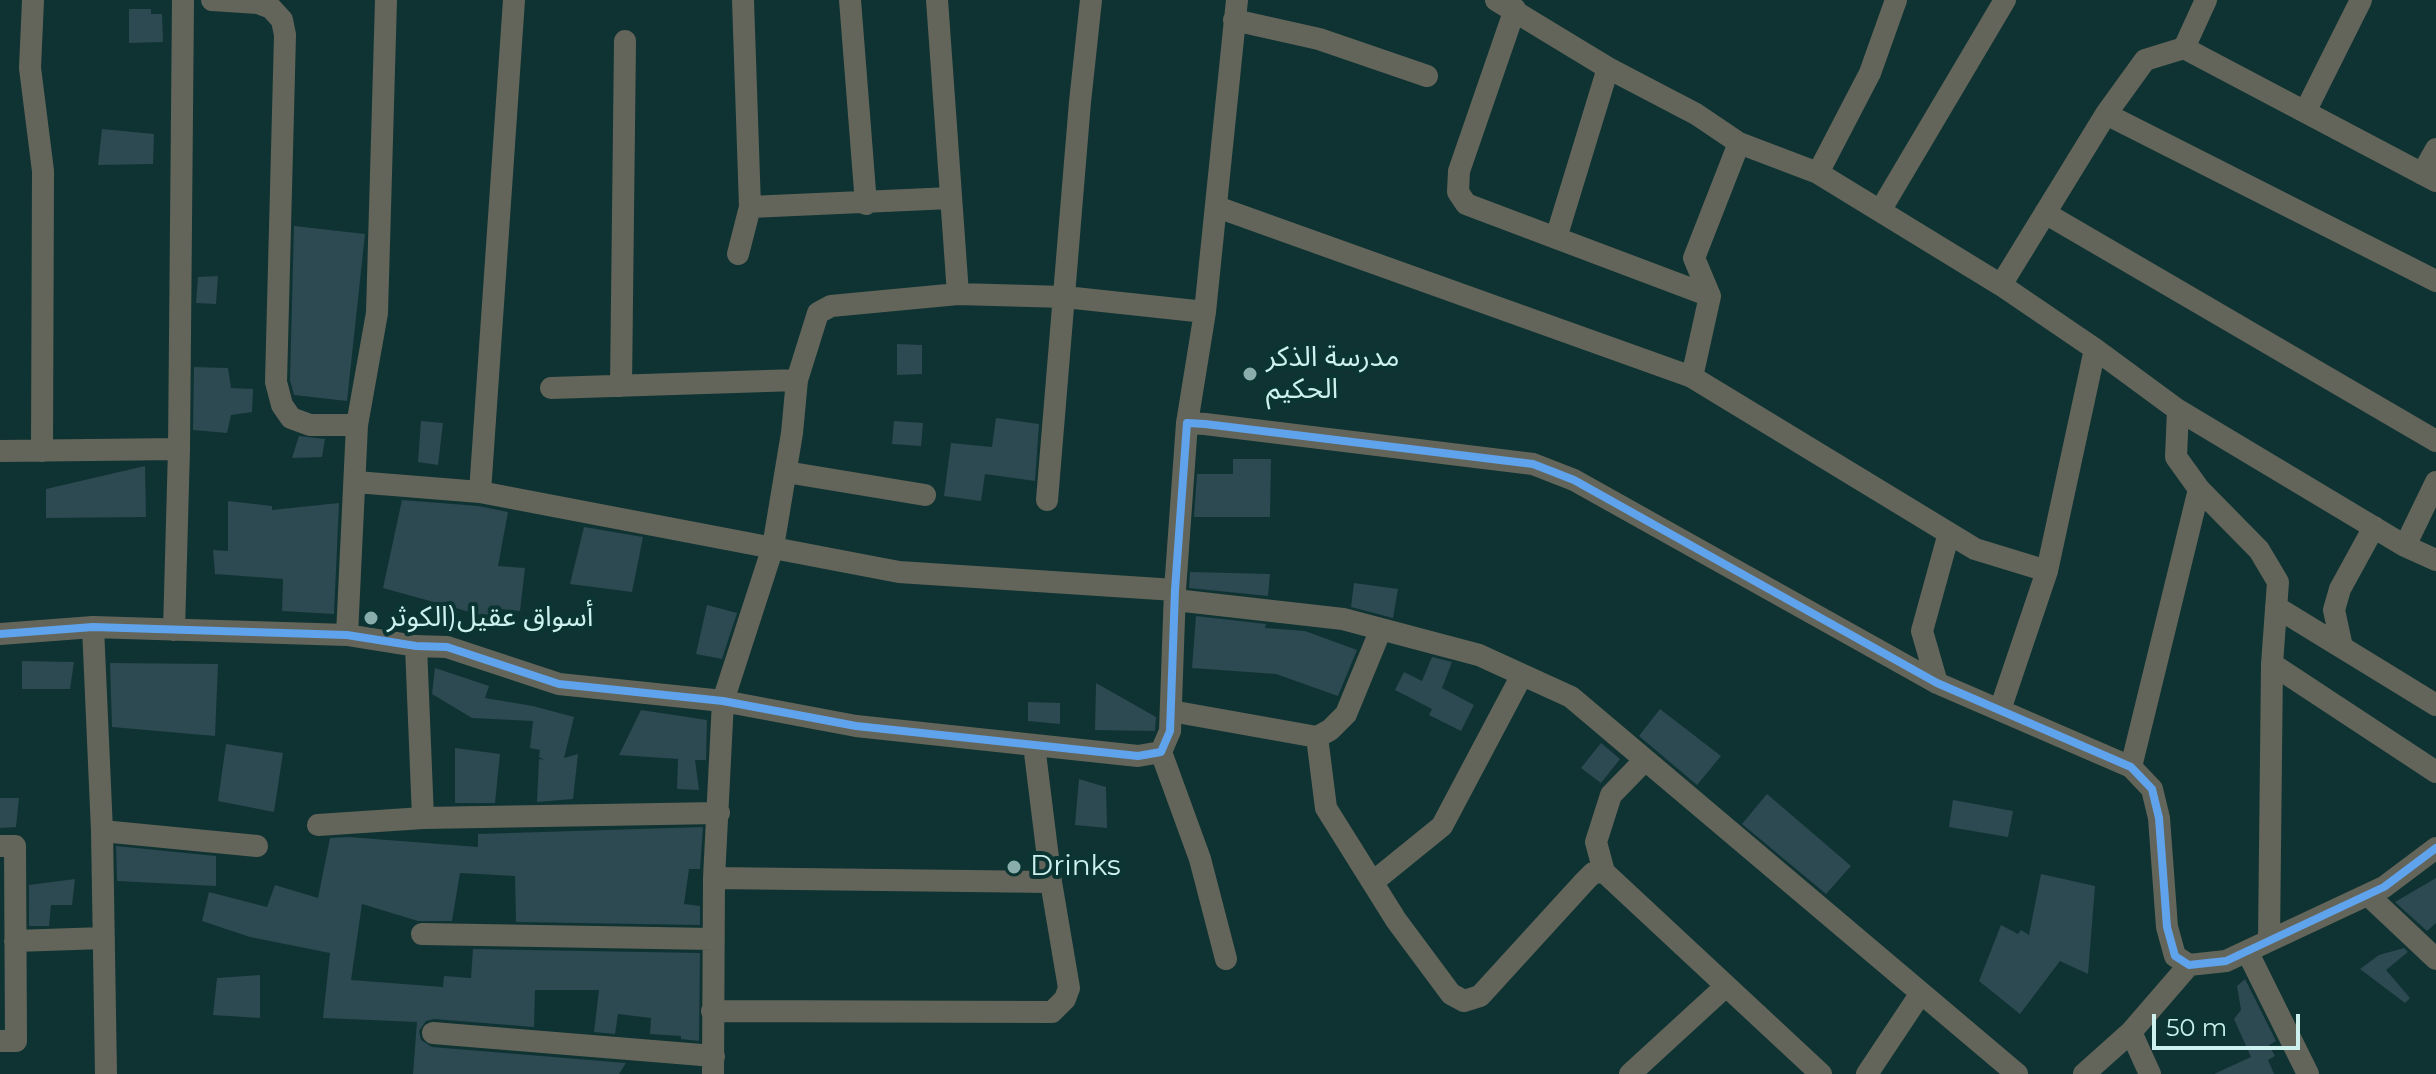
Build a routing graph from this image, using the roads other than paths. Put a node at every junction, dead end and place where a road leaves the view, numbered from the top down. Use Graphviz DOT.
graph roads {
  1 [pos="33,0"];
  2 [pos="183,0"];
  3 [pos="212,0"];
  4 [pos="386,0"];
  5 [pos="514,0"];
  6 [pos="743,0"];
  7 [pos="850,0"];
  8 [pos="937,0"];
  9 [pos="1091,0"];
  10 [pos="1896,0"];
  11 [pos="2005,0"];
  12 [pos="2206,0"];
  13 [pos="2361,0"];
  14 [pos="1505,5"];
  15 [pos="1236,10"];
  16 [pos="625,41"];
  17 [pos="2184,48"];
  18 [pos="1608,68"];
  19 [pos="1427,76"];
  20 [pos="2305,112"];
  21 [pos="2106,114"];
  22 [pos="1739,143"];
  23 [pos="2436,149"];
  24 [pos="1818,173"];
  25 [pos="2429,177"];
  26 [pos="951,198"];
  27 [pos="866,204"];
  28 [pos="750,207"];
  29 [pos="1217,207"];
  30 [pos="1880,211"];
  31 [pos="2045,213"];
  32 [pos="1556,238"];
  33 [pos="738,254"];
  34 [pos="2436,281"];
  35 [pos="2001,285"];
  36 [pos="958,294"];
  37 [pos="1710,296"];
  38 [pos="1065,297"];
  39 [pos="1205,312"];
  40 [pos="2095,349"];
  41 [pos="1692,377"];
  42 [pos="797,380"];
  43 [pos="621,386"];
  44 [pos="551,388"];
  45 [pos="2178,410"];
  46 [pos="1187,423"];
  47 [pos="357,425"];
  48 [pos="2436,441"];
  49 [pos="179,449"];
  50 [pos="0,451"];
  51 [pos="42,451"];
  52 [pos="786,472"];
  53 [pos="356,482"];
  54 [pos="2436,482"];
  55 [pos="2199,489"];
  56 [pos="480,492"];
  57 [pos="925,495"];
  58 [pos="1047,500"];
  59 [pos="2374,527"];
  60 [pos="1949,533"];
  61 [pos="2405,546"];
  62 [pos="773,547"];
  63 [pos="2436,560"];
  64 [pos="2047,571"];
  65 [pos="1175,595"];
  66 [pos="2276,607"];
  67 [pos="93,627"];
  68 [pos="1381,629"];
  69 [pos="174,630"];
  70 [pos="0,634"];
  71 [pos="347,635"];
  72 [pos="416,646"];
  73 [pos="2342,647"];
  74 [pos="2272,664"];
  75 [pos="1522,675"];
  76 [pos="1937,683"];
  77 [pos="723,701"];
  78 [pos="2436,705"];
  79 [pos="2000,710"];
  80 [pos="1171,711"];
  81 [pos="1317,737"];
  82 [pos="1034,745"];
  83 [pos="1161,752"];
  84 [pos="1645,760"];
  85 [pos="2131,767"];
  86 [pos="2436,772"];
  87 [pos="719,813"];
  88 [pos="423,818"];
  89 [pos="318,825"];
  90 [pos="102,831"];
  91 [pos="0,846"];
  92 [pos="257,846"];
  93 [pos="2436,848"];
  94 [pos="1604,872"];
  95 [pos="714,878"];
  96 [pos="1051,882"];
  97 [pos="1373,882"];
  98 [pos="2368,895"];
  99 [pos="422,934"];
  100 [pos="104,938"];
  101 [pos="713,939"];
  102 [pos="15,941"];
  103 [pos="2269,941"];
  104 [pos="2247,951"];
  105 [pos="1226,959"];
  106 [pos="2436,959"];
  107 [pos="2189,965"];
  108 [pos="1726,986"];
  109 [pos="1921,993"];
  110 [pos="712,1011"];
  111 [pos="2131,1032"];
  112 [pos="433,1033"];
  113 [pos="0,1041"];
  114 [pos="713,1065"];
  115 [pos="106,1074"];
  116 [pos="1630,1074"];
  117 [pos="1821,1074"];
  118 [pos="1867,1074"];
  119 [pos="2017,1074"];
  120 [pos="2084,1074"];
  121 [pos="2150,1074"];
  122 [pos="2308,1074"];
  1 -- 51 [label="street"];
  2 -- 49 [label="street"];
  3 -- 47 [label="street"];
  4 -- 47 [label="street"];
  5 -- 56 [label="street"];
  6 -- 28 [label="street"];
  7 -- 27 [label="street"];
  8 -- 26 [label="street"];
  9 -- 38 [label="street"];
  10 -- 24 [label="street"];
  11 -- 30 [label="street"];
  12 -- 17 [label="street"];
  13 -- 20 [label="street"];
  14 -- 18 [label="street"];
  14 -- 32 [label="street"];
  15 -- 19 [label="street"];
  15 -- 29 [label="street"];
  16 -- 43 [label="street"];
  17 -- 20 [label="street"];
  17 -- 21 [label="street"];
  18 -- 22 [label="street"];
  18 -- 32 [label="street"];
  20 -- 25 [label="street"];
  21 -- 31 [label="street"];
  21 -- 34 [label="street"];
  22 -- 24 [label="street"];
  22 -- 37 [label="street"];
  23 -- 25 [label="street"];
  24 -- 30 [label="street"];
  26 -- 27 [label="street"];
  26 -- 36 [label="street"];
  27 -- 28 [label="street"];
  28 -- 33 [label="street"];
  29 -- 39 [label="street"];
  29 -- 41 [label="street"];
  30 -- 35 [label="street"];
  31 -- 35 [label="street"];
  31 -- 48 [label="street"];
  32 -- 37 [label="street"];
  35 -- 40 [label="street"];
  36 -- 38 [label="street"];
  36 -- 42 [label="street"];
  37 -- 41 [label="street"];
  38 -- 39 [label="street"];
  38 -- 58 [label="street"];
  39 -- 46 [label="street"];
  40 -- 45 [label="street"];
  40 -- 64 [label="street"];
  41 -- 60 [label="street"];
  42 -- 43 [label="street"];
  42 -- 52 [label="street"];
  43 -- 44 [label="street"];
  45 -- 55 [label="street"];
  45 -- 59 [label="street"];
  46 -- 65 [label="street"];
  46 -- 76 [label="street"];
  47 -- 53 [label="street"];
  49 -- 51 [label="street"];
  49 -- 69 [label="street"];
  50 -- 51 [label="street"];
  52 -- 57 [label="street"];
  52 -- 62 [label="street"];
  53 -- 56 [label="street"];
  53 -- 71 [label="street"];
  54 -- 61 [label="street"];
  55 -- 66 [label="street"];
  55 -- 85 [label="street"];
  56 -- 62 [label="street"];
  59 -- 61 [label="street"];
  59 -- 73 [label="street"];
  60 -- 64 [label="street"];
  60 -- 76 [label="street"];
  61 -- 63 [label="street"];
  62 -- 65 [label="street"];
  62 -- 77 [label="street"];
  64 -- 79 [label="street"];
  65 -- 68 [label="street"];
  65 -- 80 [label="street"];
  66 -- 73 [label="street"];
  66 -- 74 [label="street"];
  67 -- 69 [label="street"];
  67 -- 70 [label="street"];
  67 -- 90 [label="street"];
  68 -- 75 [label="street"];
  68 -- 81 [label="street"];
  69 -- 71 [label="street"];
  71 -- 72 [label="street"];
  72 -- 77 [label="street"];
  72 -- 88 [label="street"];
  73 -- 78 [label="street"];
  74 -- 86 [label="street"];
  74 -- 103 [label="street"];
  75 -- 84 [label="street"];
  75 -- 97 [label="street"];
  76 -- 79 [label="street"];
  77 -- 82 [label="street"];
  77 -- 87 [label="street"];
  79 -- 85 [label="street"];
  80 -- 81 [label="street"];
  80 -- 83 [label="street"];
  81 -- 97 [label="street"];
  82 -- 83 [label="street"];
  82 -- 96 [label="street"];
  83 -- 105 [label="street"];
  84 -- 94 [label="street"];
  84 -- 109 [label="street"];
  85 -- 107 [label="street"];
  87 -- 88 [label="street"];
  87 -- 95 [label="street"];
  88 -- 89 [label="street"];
  90 -- 92 [label="street"];
  90 -- 100 [label="street"];
  91 -- 102 [label="street"];
  93 -- 98 [label="street"];
  94 -- 97 [label="street"];
  94 -- 108 [label="street"];
  95 -- 96 [label="street"];
  95 -- 101 [label="street"];
  96 -- 110 [label="street"];
  98 -- 103 [label="street"];
  98 -- 106 [label="street"];
  99 -- 101 [label="street"];
  100 -- 102 [label="street"];
  100 -- 115 [label="street"];
  101 -- 110 [label="street"];
  102 -- 113 [label="street"];
  103 -- 104 [label="street"];
  104 -- 107 [label="street"];
  104 -- 122 [label="street"];
  107 -- 111 [label="street"];
  108 -- 116 [label="street"];
  108 -- 117 [label="street"];
  109 -- 118 [label="street"];
  109 -- 119 [label="street"];
  110 -- 114 [label="street"];
  111 -- 120 [label="street"];
  111 -- 121 [label="street"];
  112 -- 114 [label="street"];
}
